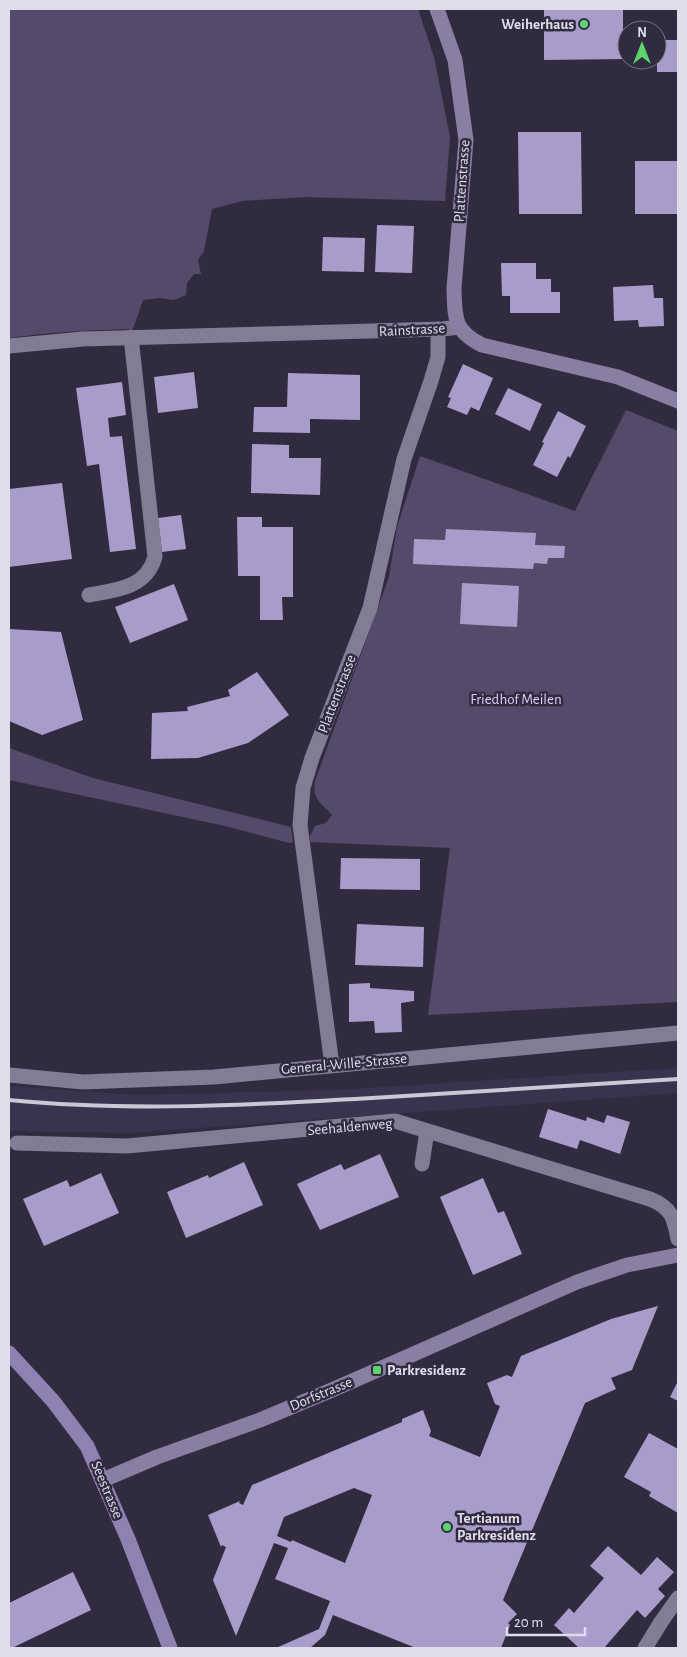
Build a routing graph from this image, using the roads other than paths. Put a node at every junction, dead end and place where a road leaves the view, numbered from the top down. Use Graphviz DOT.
graph roads {
  1 [pos="437,9"];
  2 [pos="458,327"];
  3 [pos="438,330"];
  4 [pos="131,337"];
  5 [pos="9,346"];
  6 [pos="678,401"];
  7 [pos="89,595"];
  8 [pos="678,1033"];
  9 [pos="332,1065"];
  10 [pos="9,1075"];
  11 [pos="427,1131"];
  12 [pos="17,1143"];
  13 [pos="422,1164"];
  14 [pos="678,1239"];
  15 [pos="678,1255"];
  16 [pos="9,1353"];
  17 [pos="103,1480"];
  18 [pos="678,1598"];
  19 [pos="170,1648"];
  20 [pos="645,1648"];
  1 -- 2 [label="street, Plattenstrasse"];
  2 -- 3 [label="street, Rainstrasse"];
  2 -- 6 [label="street, Rainstrasse"];
  3 -- 4 [label="street, Rainstrasse"];
  3 -- 9 [label="street, Plattenstrasse"];
  4 -- 5 [label="street, Rainstrasse"];
  4 -- 7 [label="street"];
  8 -- 9 [label="street, General-Wille-Strasse"];
  9 -- 10 [label="street, General-Wille-Strasse"];
  11 -- 12 [label="street, Seehaldenweg"];
  11 -- 13 [label="street"];
  11 -- 14 [label="street, Seehaldenweg"];
  15 -- 17 [label="street, Dorfstrasse"];
  16 -- 17 [label="main road, Seestrasse"];
  17 -- 19 [label="main road, Seestrasse"];
  18 -- 20 [label="street"];
}
